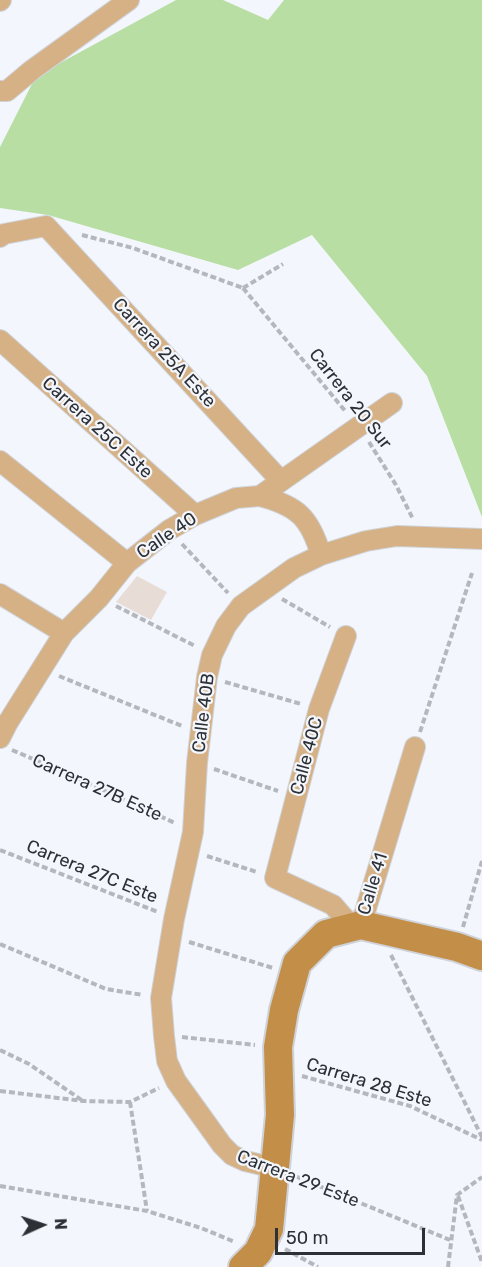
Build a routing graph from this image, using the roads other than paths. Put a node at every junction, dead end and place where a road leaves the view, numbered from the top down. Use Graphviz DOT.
graph roads {
  1 [pos="129,0"];
  2 [pos="0,91"];
  3 [pos="0,237"];
  4 [pos="0,340"];
  5 [pos="392,403"];
  6 [pos="0,461"];
  7 [pos="281,481"];
  8 [pos="260,496"];
  9 [pos="195,516"];
  10 [pos="482,539"];
  11 [pos="321,555"];
  12 [pos="128,563"];
  13 [pos="0,594"];
  14 [pos="64,633"];
  15 [pos="346,636"];
  16 [pos="4,733"];
  17 [pos="415,747"];
  18 [pos="363,927"];
  19 [pos="470,952"];
  20 [pos="176,1081"];
  21 [pos="275,1168"];
  22 [pos="256,1252"];
  1 -- 2 [label="street"];
  3 -- 7 [label="street, Carrera 25A Este"];
  4 -- 9 [label="street, Carrera 25C Este"];
  5 -- 7 [label="street, Calle 40"];
  6 -- 12 [label="street"];
  7 -- 8 [label="street, Calle 40"];
  8 -- 9 [label="street, Calle 40"];
  8 -- 11 [label="street"];
  9 -- 12 [label="street, Calle 40"];
  10 -- 11 [label="street, Calle 40B"];
  11 -- 20 [label="street, Calle 40B"];
  12 -- 14 [label="street, Calle 40"];
  13 -- 14 [label="street"];
  14 -- 16 [label="street, Calle 40"];
  15 -- 18 [label="street, Calle 40C"];
  17 -- 18 [label="street, Calle 41"];
  18 -- 19 [label="street"];
  18 -- 21 [label="street, Calle 41"];
  20 -- 21 [label="street, Carrera 29 Este"];
  21 -- 22 [label="street, Calle 41"];
}
